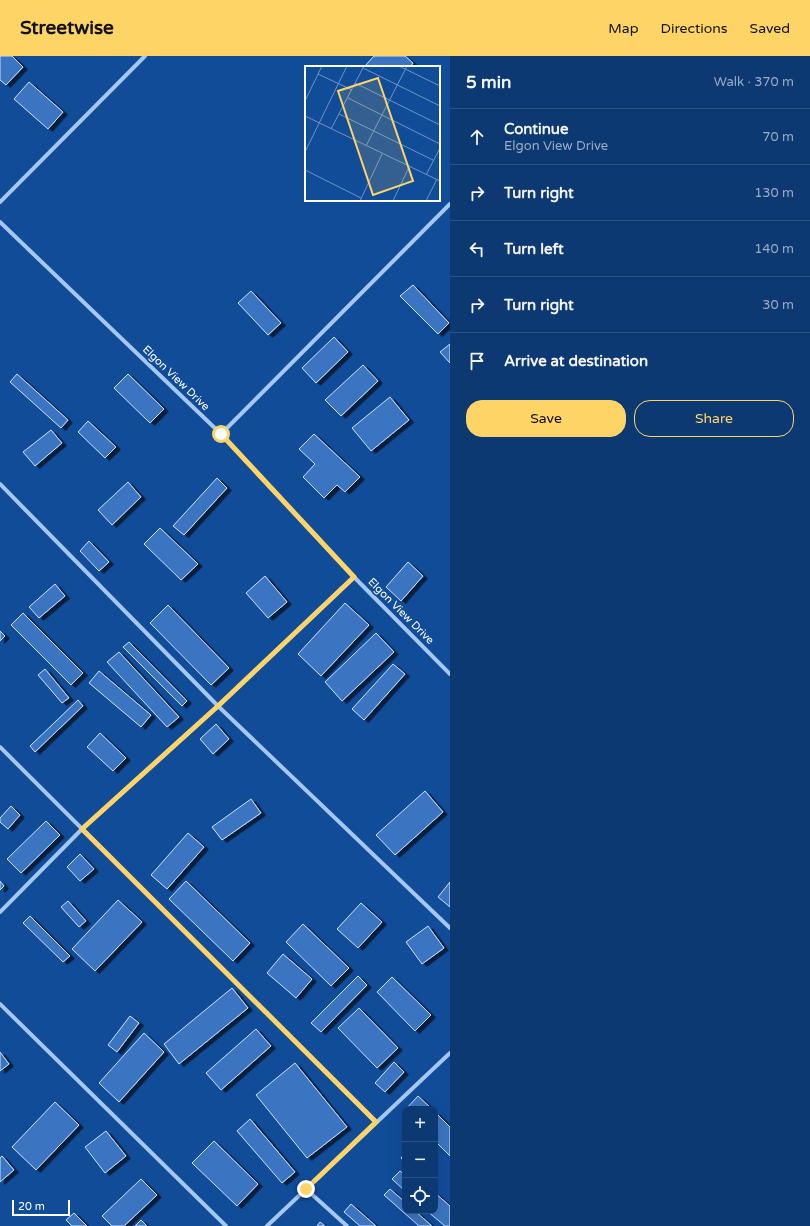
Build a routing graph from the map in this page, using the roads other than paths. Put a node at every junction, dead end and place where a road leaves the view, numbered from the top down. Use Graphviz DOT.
graph roads {
  1 [pos="145,56"];
  2 [pos="0,202"];
  3 [pos="450,204"];
  4 [pos="0,222"];
  5 [pos="221,434"];
  6 [pos="0,484"];
  7 [pos="354,577"];
  8 [pos="450,674"];
  9 [pos="218,706"];
  10 [pos="0,747"];
  11 [pos="82,829"];
  12 [pos="0,912"];
  13 [pos="450,928"];
  14 [pos="0,1004"];
  15 [pos="450,1052"];
  16 [pos="376,1122"];
  17 [pos="306,1189"];
  18 [pos="226,1226"];
  19 [pos="267,1226"];
  20 [pos="347,1226"];
  1 -- 2 [label="street"];
  3 -- 5 [label="street"];
  4 -- 5 [label="street, Elgon View Drive"];
  5 -- 7 [label="street, Elgon View Drive"];
  6 -- 9 [label="street"];
  7 -- 8 [label="street, Elgon View Drive"];
  7 -- 9 [label="street"];
  9 -- 11 [label="street"];
  9 -- 13 [label="street"];
  10 -- 11 [label="street"];
  11 -- 12 [label="street"];
  11 -- 16 [label="street"];
  14 -- 18 [label="street"];
  15 -- 16 [label="street"];
  16 -- 17 [label="street"];
  17 -- 19 [label="street"];
  17 -- 20 [label="street"];
}
